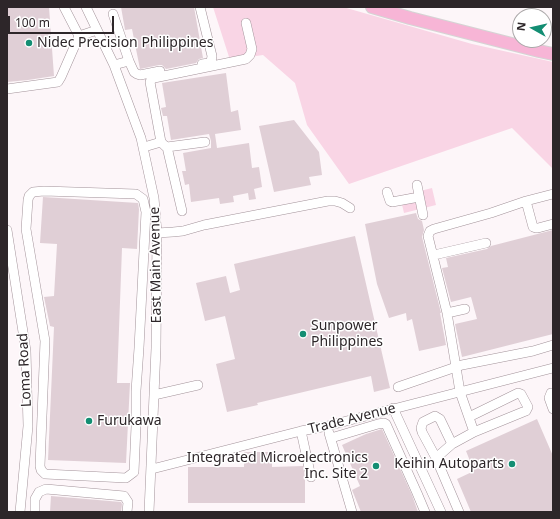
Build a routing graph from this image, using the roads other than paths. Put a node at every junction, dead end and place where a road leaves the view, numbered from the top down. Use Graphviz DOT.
graph roads {
  1 [pos="64,7"];
  2 [pos="86,7"];
  3 [pos="200,7"];
  4 [pos="372,7"];
  5 [pos="113,14"];
  6 [pos="246,23"];
  7 [pos="97,30"];
  8 [pos="79,36"];
  9 [pos="553,54"];
  10 [pos="129,61"];
  11 [pos="114,65"];
  12 [pos="7,89"];
  13 [pos="205,142"];
  14 [pos="164,144"];
  15 [pos="144,147"];
  16 [pos="417,185"];
  17 [pos="387,192"];
  18 [pos="553,194"];
  19 [pos="419,197"];
  20 [pos="526,201"];
  21 [pos="350,208"];
  22 [pos="182,211"];
  23 [pos="423,215"];
  24 [pos="553,224"];
  25 [pos="7,230"];
  26 [pos="157,233"];
  27 [pos="486,243"];
  28 [pos="434,255"];
  29 [pos="10,259"];
  30 [pos="465,309"];
  31 [pos="447,313"];
  32 [pos="553,345"];
  33 [pos="139,348"];
  34 [pos="156,348"];
  35 [pos="456,367"];
  36 [pos="553,368"];
  37 [pos="198,385"];
  38 [pos="398,387"];
  39 [pos="460,392"];
  40 [pos="553,393"];
  41 [pos="154,395"];
  42 [pos="393,408"];
  43 [pos="553,409"];
  44 [pos="469,417"];
  45 [pos="327,426"];
  46 [pos="301,431"];
  47 [pos="474,432"];
  48 [pos="331,438"];
  49 [pos="452,444"];
  50 [pos="436,458"];
  51 [pos="152,469"];
  52 [pos="311,477"];
  53 [pos="20,512"];
  54 [pos="35,512"];
  55 [pos="127,512"];
  56 [pos="149,512"];
  57 [pos="352,512"];
  58 [pos="424,512"];
  59 [pos="441,512"];
  60 [pos="459,512"];
  1 -- 8 [label="street"];
  2 -- 7 [label="street, East Main Avenue"];
  3 -- 10 [label="street"];
  4 -- 9 [label="main road"];
  5 -- 10 [label="street"];
  6 -- 14 [label="street"];
  7 -- 8 [label="street"];
  7 -- 11 [label="street, East Main Avenue"];
  8 -- 12 [label="street"];
  10 -- 11 [label="street"];
  11 -- 15 [label="street, East Main Avenue"];
  13 -- 14 [label="street"];
  14 -- 15 [label="street"];
  14 -- 22 [label="street"];
  15 -- 26 [label="street, East Main Avenue"];
  16 -- 19 [label="street"];
  17 -- 19 [label="street"];
  18 -- 20 [label="street"];
  19 -- 23 [label="street"];
  20 -- 24 [label="street"];
  20 -- 28 [label="street"];
  21 -- 26 [label="street"];
  25 -- 29 [label="street, Loma Road"];
  26 -- 34 [label="street, East Main Avenue"];
  27 -- 28 [label="street"];
  28 -- 31 [label="street"];
  29 -- 53 [label="street, Loma Road"];
  30 -- 31 [label="street"];
  31 -- 35 [label="street"];
  32 -- 35 [label="street"];
  33 -- 33 [label="street"];
  33 -- 34 [label="street"];
  34 -- 41 [label="street, East Main Avenue"];
  35 -- 38 [label="street"];
  35 -- 39 [label="street"];
  36 -- 39 [label="street, Trade Avenue"];
  37 -- 41 [label="street"];
  39 -- 42 [label="street, Trade Avenue"];
  39 -- 44 [label="street"];
  40 -- 43 [label="street"];
  41 -- 51 [label="street, East Main Avenue"];
  42 -- 45 [label="street, Trade Avenue"];
  42 -- 59 [label="street"];
  44 -- 47 [label="street"];
  44 -- 47 [label="street"];
  45 -- 46 [label="street, Trade Avenue"];
  45 -- 48 [label="street"];
  46 -- 51 [label="street, Trade Avenue"];
  46 -- 52 [label="street"];
  47 -- 49 [label="street"];
  48 -- 57 [label="street"];
  48 -- 58 [label="street"];
  49 -- 50 [label="street"];
  49 -- 50 [label="street"];
  50 -- 60 [label="street"];
  51 -- 56 [label="street, East Main Avenue"];
  54 -- 55 [label="street"];
}
